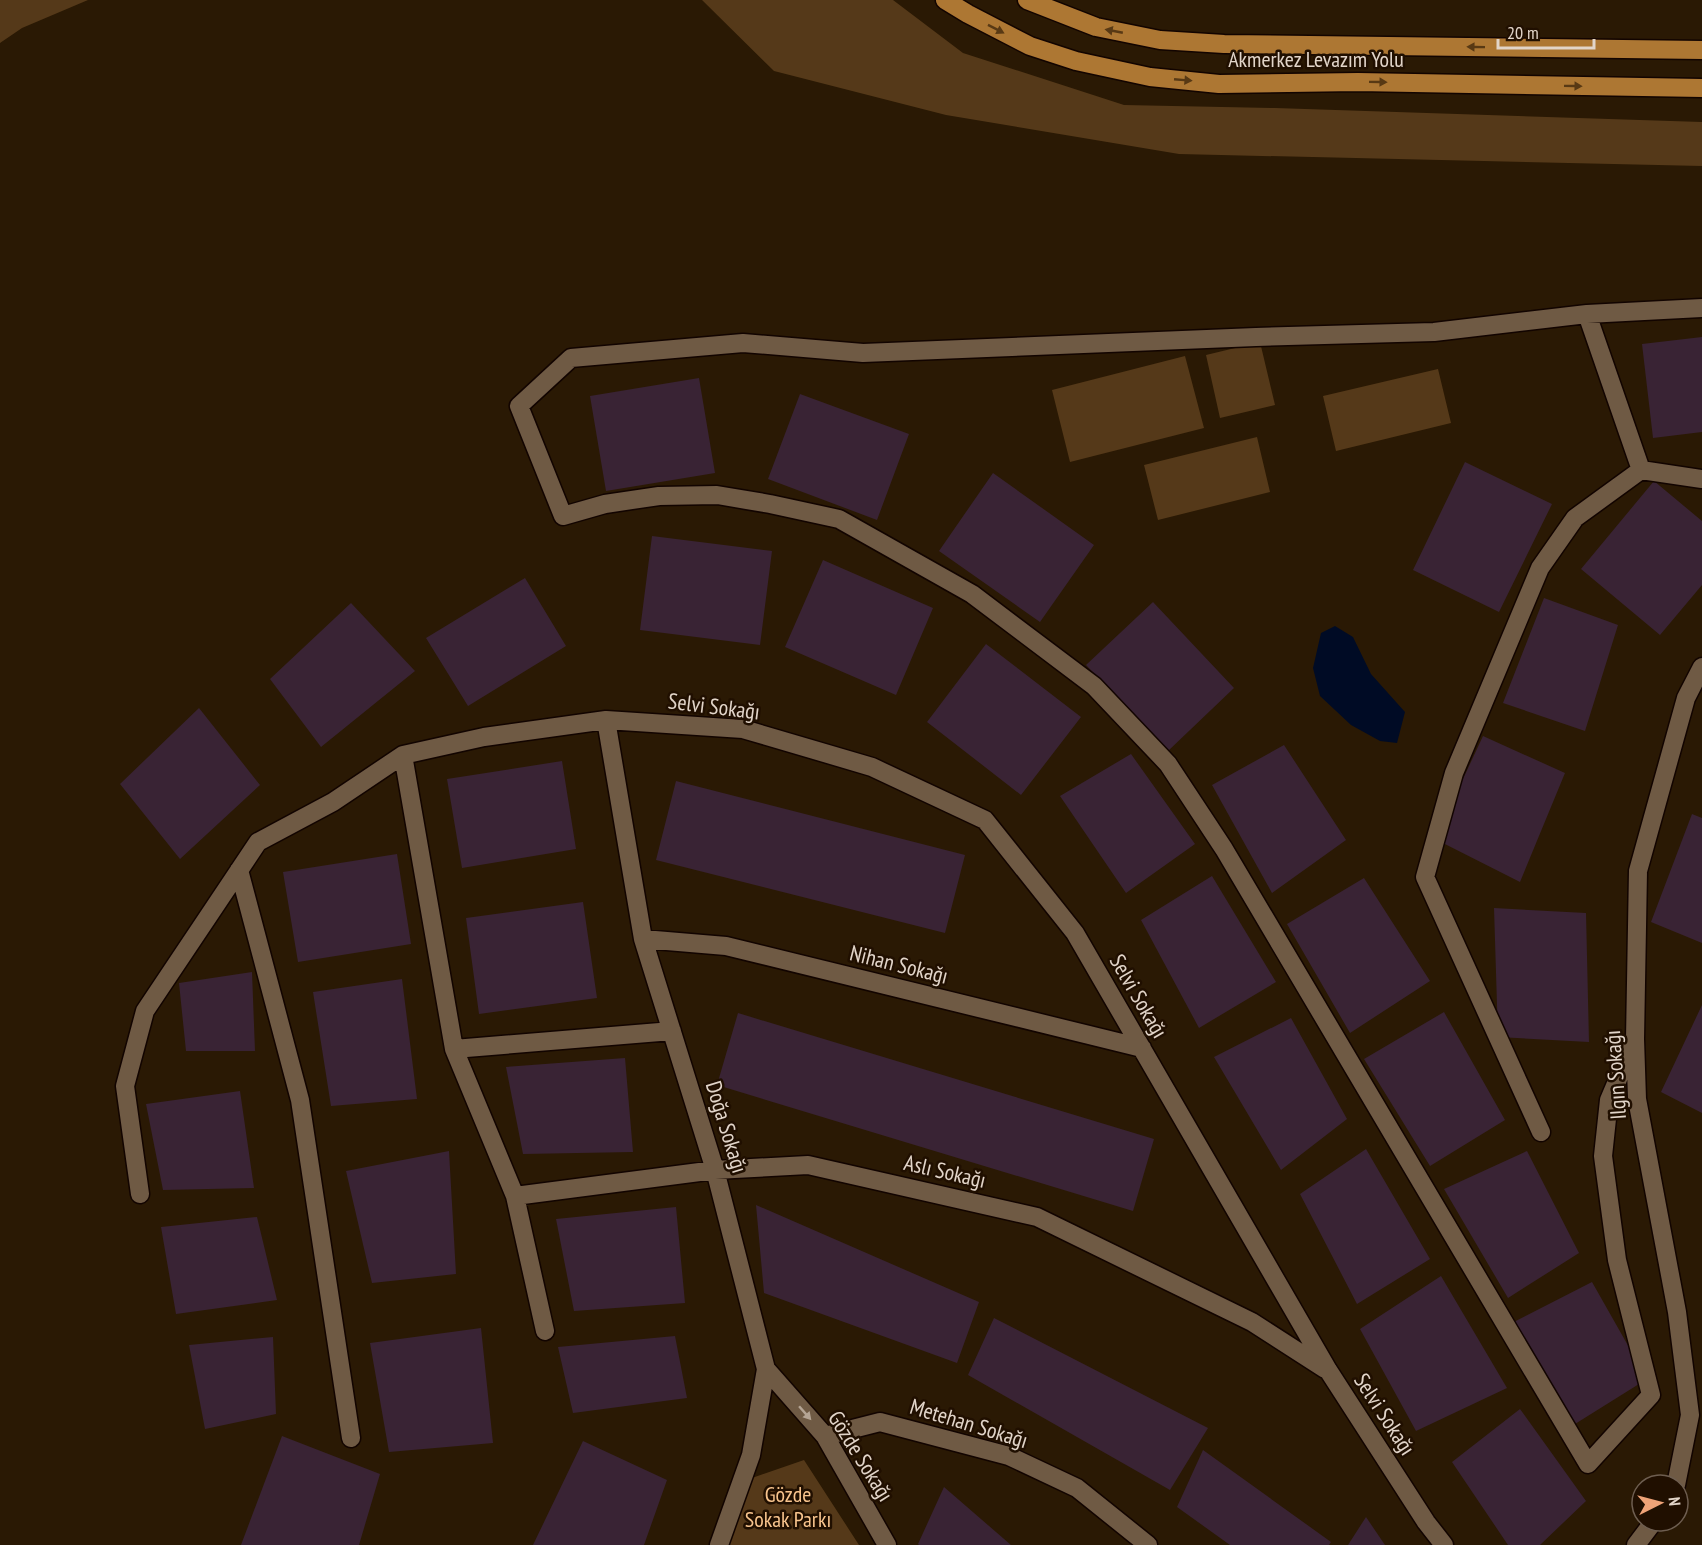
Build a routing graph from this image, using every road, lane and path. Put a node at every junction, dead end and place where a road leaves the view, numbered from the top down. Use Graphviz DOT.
graph roads {
  1 [pos="945,0"];
  2 [pos="1028,0"];
  3 [pos="1702,51"];
  4 [pos="1702,88"];
  5 [pos="1702,308"];
  6 [pos="1587,314"];
  7 [pos="1641,470"];
  8 [pos="1702,479"];
  9 [pos="1702,667"];
  10 [pos="606,720"];
  11 [pos="403,755"];
  12 [pos="240,870"];
  13 [pos="643,939"];
  14 [pos="672,1031"];
  15 [pos="1635,1039"];
  16 [pos="1142,1048"];
  17 [pos="454,1049"];
  18 [pos="1541,1132"];
  19 [pos="715,1170"];
  20 [pos="140,1194"];
  21 [pos="515,1196"];
  22 [pos="545,1331"];
  23 [pos="766,1369"];
  24 [pos="1328,1370"];
  25 [pos="825,1436"];
  26 [pos="351,1438"];
  27 [pos="1678,1473"];
  28 [pos="719,1545"];
  29 [pos="887,1545"];
  30 [pos="1148,1545"];
  31 [pos="1444,1545"];
  1 -- 4 [label="main road, Akmerkez Levazım Yolu, one-way"];
  3 -- 2 [label="main road, Akmerkez Levazım Yolu, one-way"];
  5 -- 6 [label="street"];
  6 -- 7 [label="street"];
  6 -- 15 [label="street"];
  7 -- 8 [label="street"];
  7 -- 18 [label="street"];
  9 -- 15 [label="street, Ilgın Sokağı"];
  10 -- 11 [label="street, Selvi Sokağı"];
  10 -- 13 [label="street, Doğa Sokağı"];
  10 -- 16 [label="street, Selvi Sokağı"];
  11 -- 12 [label="street"];
  11 -- 17 [label="street"];
  12 -- 20 [label="street"];
  12 -- 26 [label="street"];
  13 -- 14 [label="street, Doğa Sokağı"];
  13 -- 16 [label="street, Nihan Sokağı"];
  14 -- 17 [label="street"];
  14 -- 19 [label="street, Doğa Sokağı"];
  15 -- 27 [label="street, Ilgın Sokağı"];
  16 -- 24 [label="street, Selvi Sokağı"];
  17 -- 21 [label="street"];
  19 -- 21 [label="street, Aslı Sokağı"];
  19 -- 23 [label="street, Doğa Sokağı"];
  19 -- 24 [label="street, Aslı Sokağı"];
  21 -- 22 [label="street"];
  23 -- 25 [label="street, Gözde Sokağı, one-way"];
  23 -- 28 [label="street, Doğa Sokağı"];
  24 -- 31 [label="street, Selvi Sokağı"];
  25 -- 29 [label="street, Gözde Sokağı"];
  25 -- 30 [label="street, Metehan Sokağı"];
}
